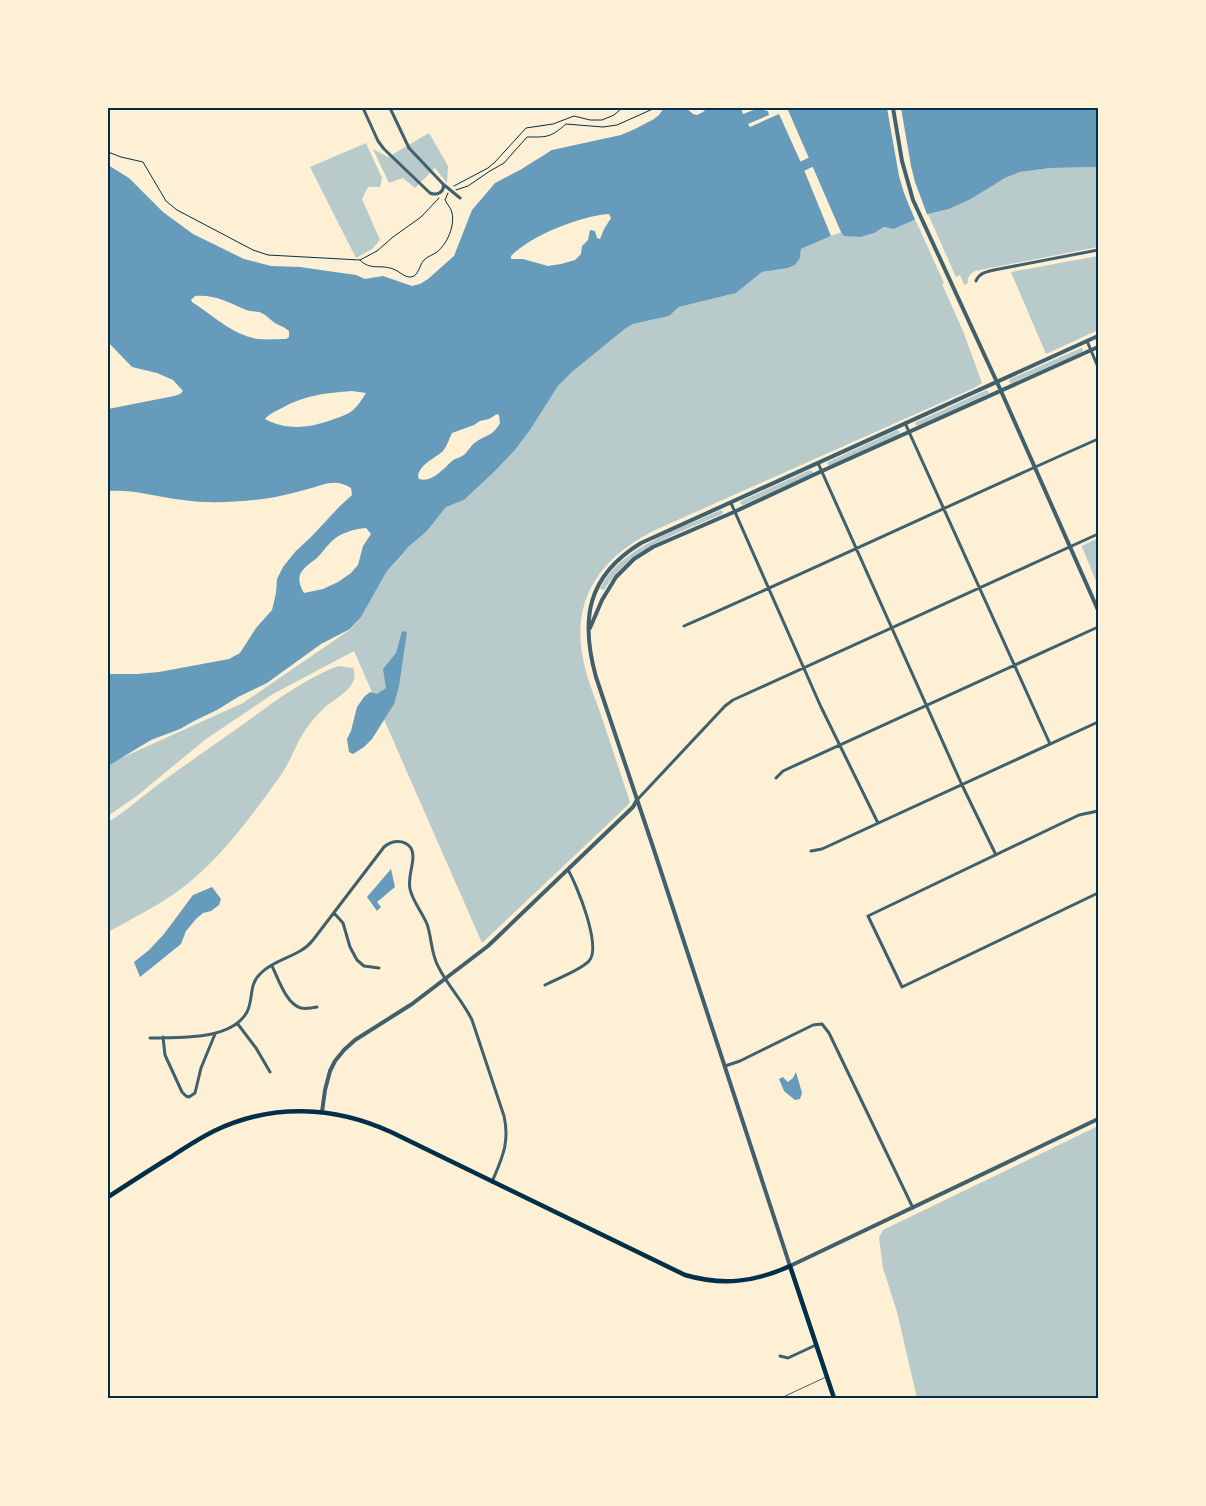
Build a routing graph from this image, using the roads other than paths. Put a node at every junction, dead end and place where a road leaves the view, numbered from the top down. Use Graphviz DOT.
graph roads {
  1 [pos="363,108"];
  2 [pos="390,108"];
  3 [pos="893,108"];
  4 [pos="443,184"];
  5 [pos="460,198"];
  6 [pos="1098,250"];
  7 [pos="976,281"];
  8 [pos="1098,336"];
  9 [pos="1087,341"];
  10 [pos="1098,347"];
  11 [pos="1091,350"];
  12 [pos="1098,367"];
  13 [pos="997,382"];
  14 [pos="1001,391"];
  15 [pos="905,423"];
  16 [pos="909,432"];
  17 [pos="1098,439"];
  18 [pos="818,463"];
  19 [pos="1034,467"];
  20 [pos="822,471"];
  21 [pos="731,504"];
  22 [pos="943,508"];
  23 [pos="734,512"];
  24 [pos="1098,534"];
  25 [pos="1070,546"];
  26 [pos="856,549"];
  27 [pos="979,588"];
  28 [pos="768,589"];
  29 [pos="1098,610"];
  30 [pos="684,626"];
  31 [pos="892,627"];
  32 [pos="1098,627"];
  33 [pos="589,630"];
  34 [pos="1014,666"];
  35 [pos="804,667"];
  36 [pos="927,706"];
  37 [pos="1098,722"];
  38 [pos="1050,744"];
  39 [pos="839,746"];
  40 [pos="776,778"];
  41 [pos="962,785"];
  42 [pos="638,800"];
  43 [pos="1098,811"];
  44 [pos="878,823"];
  45 [pos="811,851"];
  46 [pos="996,855"];
  47 [pos="568,870"];
  48 [pos="1098,893"];
  49 [pos="334,913"];
  50 [pos="272,966"];
  51 [pos="379,968"];
  52 [pos="446,979"];
  53 [pos="545,985"];
  54 [pos="317,1007"];
  55 [pos="237,1023"];
  56 [pos="215,1034"];
  57 [pos="163,1037"];
  58 [pos="150,1038"];
  59 [pos="725,1066"];
  60 [pos="270,1072"];
  61 [pos="322,1112"];
  62 [pos="1098,1118"];
  63 [pos="492,1182"];
  64 [pos="108,1197"];
  65 [pos="912,1208"];
  66 [pos="790,1266"];
  67 [pos="816,1344"];
  68 [pos="780,1356"];
  69 [pos="826,1377"];
  70 [pos="781,1398"];
  71 [pos="834,1398"];
  1 -- 4 [label="street"];
  2 -- 4 [label="street"];
  3 -- 13 [label="street"];
  4 -- 5 [label="street"];
  6 -- 7 [label="street"];
  8 -- 9 [label="street"];
  9 -- 11 [label="street"];
  9 -- 13 [label="street"];
  10 -- 11 [label="street"];
  11 -- 12 [label="street"];
  11 -- 14 [label="street"];
  13 -- 14 [label="street"];
  13 -- 15 [label="street"];
  14 -- 16 [label="street"];
  14 -- 19 [label="street"];
  15 -- 16 [label="street"];
  15 -- 18 [label="street"];
  16 -- 20 [label="street"];
  16 -- 22 [label="street"];
  17 -- 19 [label="street"];
  18 -- 20 [label="street"];
  18 -- 21 [label="street"];
  19 -- 22 [label="street"];
  19 -- 25 [label="street"];
  20 -- 23 [label="street"];
  20 -- 26 [label="street"];
  21 -- 23 [label="street"];
  21 -- 33 [label="street"];
  22 -- 26 [label="street"];
  22 -- 27 [label="street"];
  23 -- 28 [label="street"];
  23 -- 33 [label="street"];
  24 -- 25 [label="street"];
  25 -- 27 [label="street"];
  25 -- 29 [label="street"];
  26 -- 28 [label="street"];
  26 -- 31 [label="street"];
  27 -- 31 [label="street"];
  27 -- 34 [label="street"];
  28 -- 30 [label="street"];
  28 -- 35 [label="street"];
  31 -- 35 [label="street"];
  31 -- 36 [label="street"];
  32 -- 34 [label="street"];
  33 -- 42 [label="street"];
  34 -- 36 [label="street"];
  34 -- 38 [label="street"];
  35 -- 39 [label="street"];
  35 -- 42 [label="street"];
  36 -- 39 [label="street"];
  36 -- 41 [label="street"];
  37 -- 38 [label="street"];
  38 -- 41 [label="street"];
  39 -- 40 [label="street"];
  39 -- 44 [label="street"];
  41 -- 44 [label="street"];
  41 -- 46 [label="street"];
  42 -- 47 [label="street"];
  42 -- 59 [label="street"];
  43 -- 46 [label="street"];
  44 -- 45 [label="street"];
  46 -- 48 [label="street"];
  47 -- 52 [label="street"];
  47 -- 53 [label="street"];
  49 -- 50 [label="street"];
  49 -- 51 [label="street"];
  49 -- 52 [label="street"];
  50 -- 54 [label="street"];
  50 -- 55 [label="street"];
  52 -- 61 [label="street"];
  52 -- 63 [label="street"];
  55 -- 56 [label="street"];
  55 -- 60 [label="street"];
  56 -- 57 [label="street"];
  56 -- 57 [label="street"];
  57 -- 58 [label="street"];
  59 -- 65 [label="street"];
  59 -- 66 [label="street"];
  61 -- 63 [label="main road"];
  61 -- 64 [label="main road"];
  62 -- 65 [label="street"];
  63 -- 66 [label="main road"];
  65 -- 66 [label="street"];
  66 -- 67 [label="main road"];
  67 -- 68 [label="street"];
  67 -- 69 [label="main road"];
  69 -- 70 [label="lane"];
  69 -- 71 [label="main road"];
}
